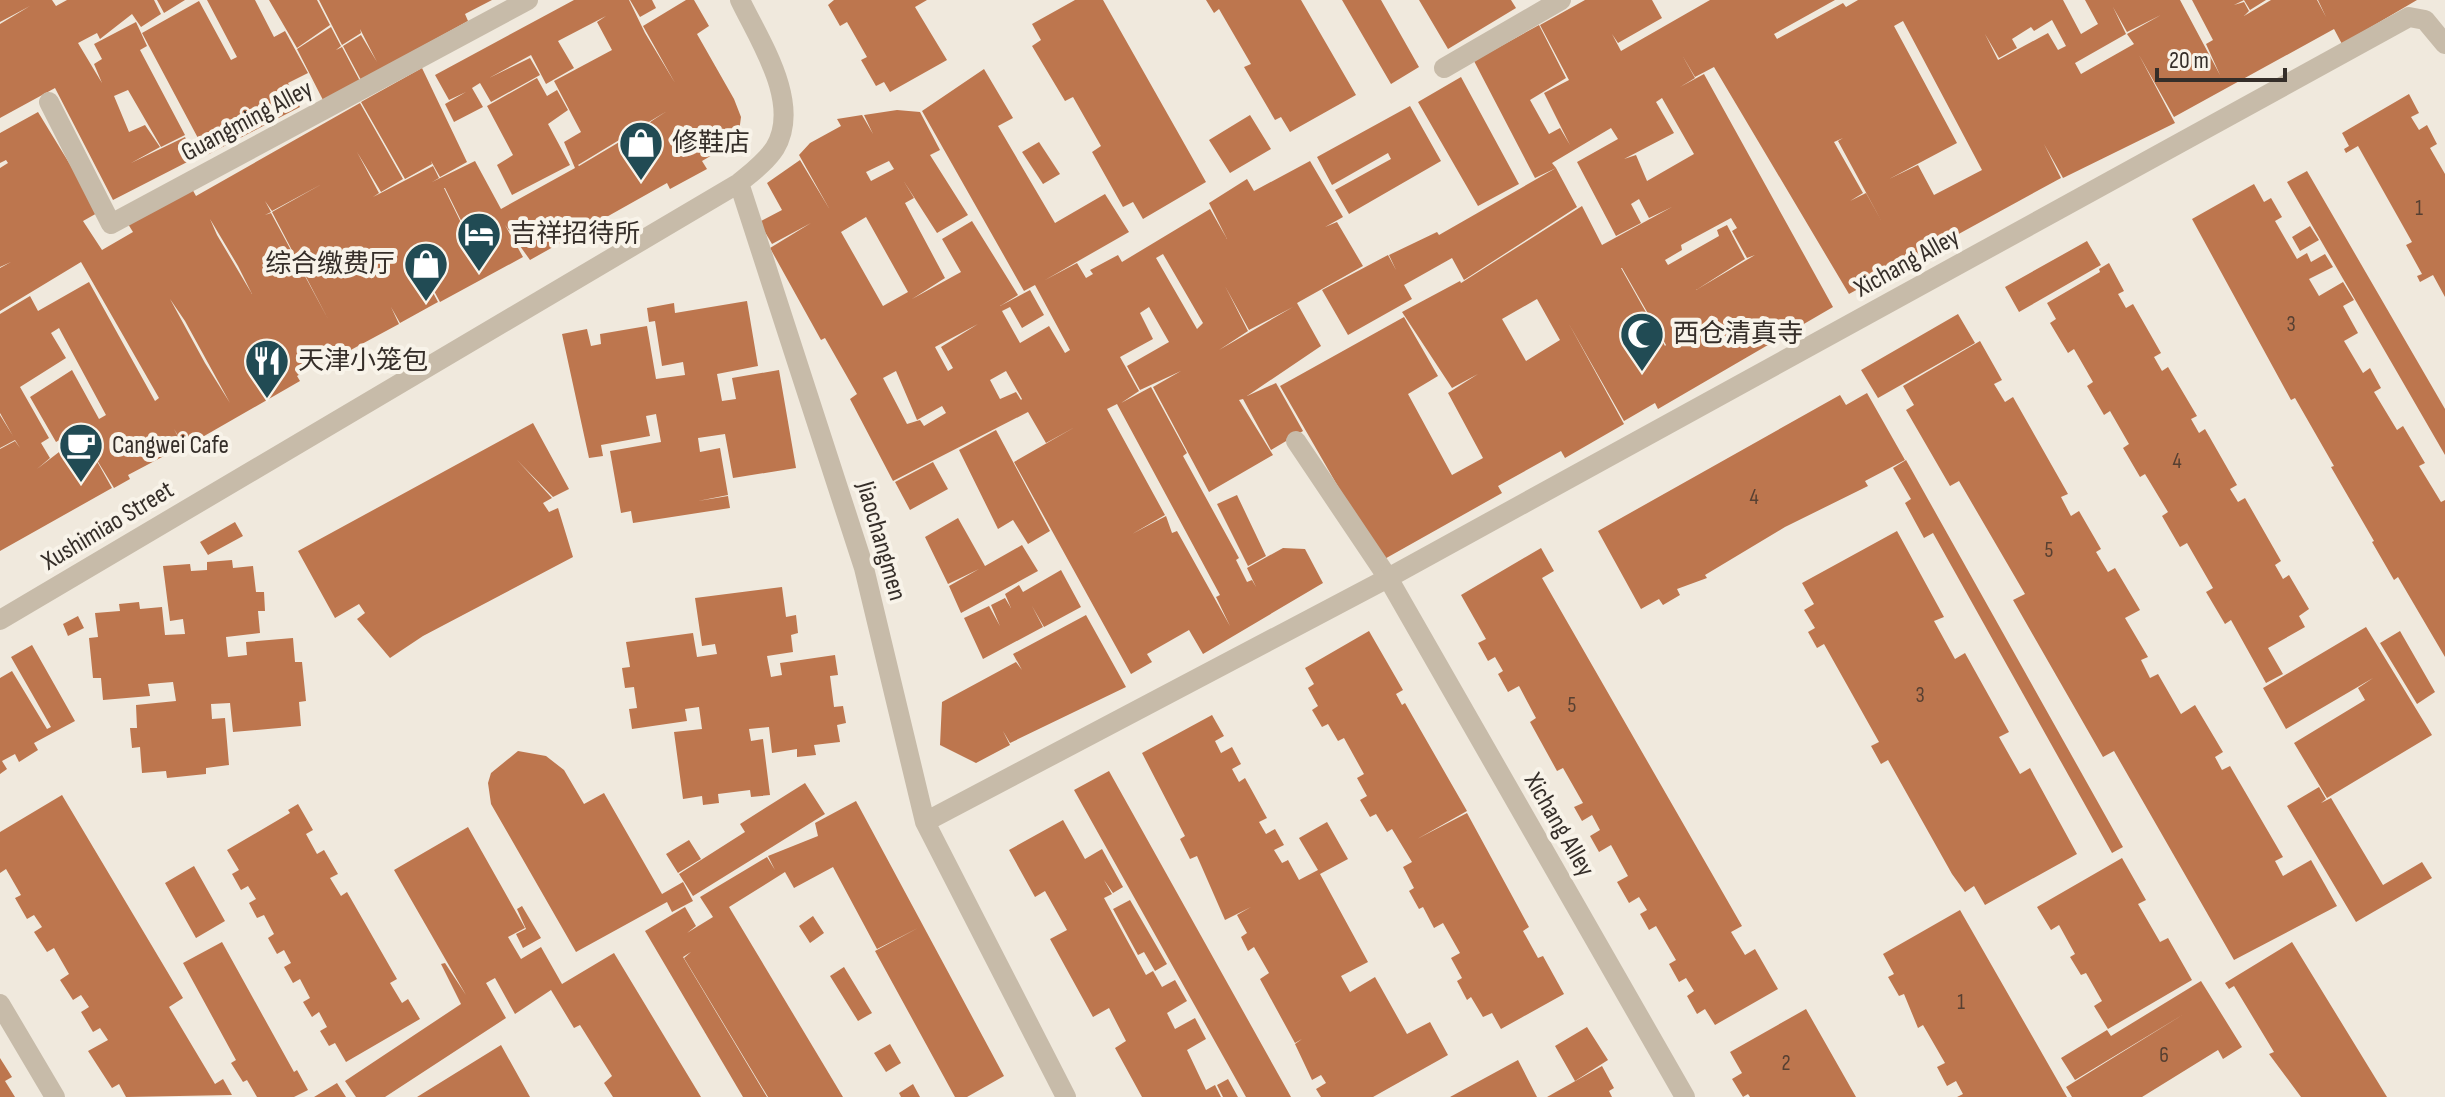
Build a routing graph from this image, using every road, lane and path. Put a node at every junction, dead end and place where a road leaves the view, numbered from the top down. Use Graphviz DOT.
graph roads {
  1 [pos="528,0"];
  2 [pos="740,0"];
  3 [pos="1561,0"];
  4 [pos="2445,44"];
  5 [pos="1444,68"];
  6 [pos="49,102"];
  7 [pos="739,183"];
  8 [pos="1296,441"];
  9 [pos="1388,578"];
  10 [pos="0,620"];
  11 [pos="925,822"];
  12 [pos="0,1004"];
  13 [pos="55,1097"];
  14 [pos="1066,1097"];
  15 [pos="1685,1097"];
  1 -- 6 [label="street, Guangming Alley"];
  2 -- 7 [label="street"];
  3 -- 5 [label="street"];
  4 -- 9 [label="street, Xichang Alley"];
  7 -- 10 [label="street, Xushimiao Street"];
  7 -- 11 [label="street, Jiaochangmen"];
  8 -- 9 [label="street"];
  9 -- 11 [label="street, Xichang Alley"];
  9 -- 15 [label="street, Xichang Alley"];
  11 -- 14 [label="street, Jiaochangmen"];
  12 -- 13 [label="street"];
}
